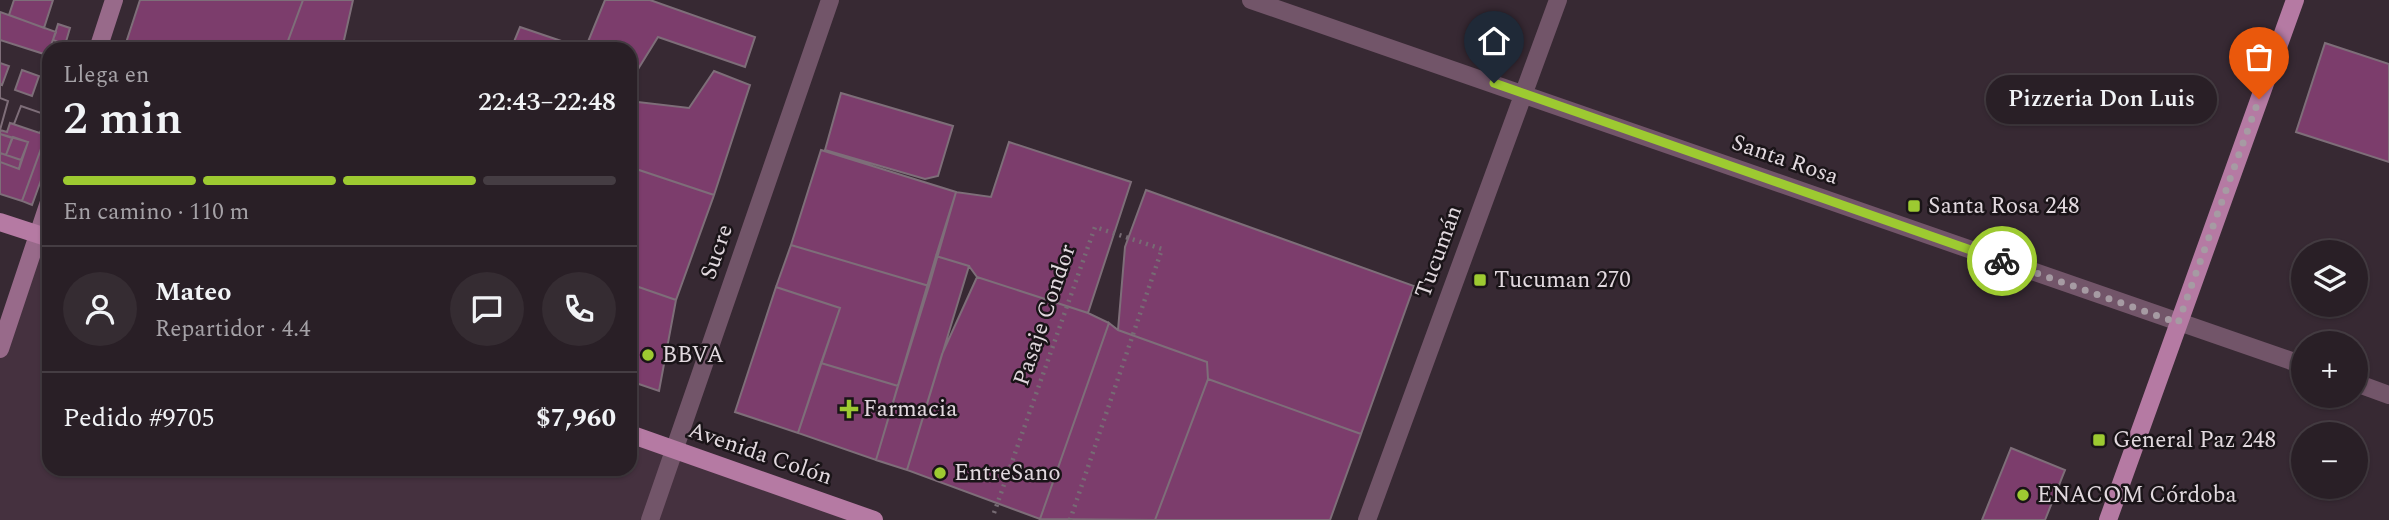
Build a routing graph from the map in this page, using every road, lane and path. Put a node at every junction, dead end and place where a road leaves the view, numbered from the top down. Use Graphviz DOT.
graph roads {
  1 [pos="114,0"];
  2 [pos="830,0"];
  3 [pos="1251,0"];
  4 [pos="1558,0"];
  5 [pos="2295,0"];
  6 [pos="100,42"];
  7 [pos="1523,94"];
  8 [pos="0,222"];
  9 [pos="42,235"];
  10 [pos="42,241"];
  11 [pos="2178,323"];
  12 [pos="0,349"];
  13 [pos="2291,361"];
  14 [pos="2368,387"];
  15 [pos="2389,395"];
  16 [pos="637,436"];
  17 [pos="674,449"];
  18 [pos="994,513"];
  19 [pos="650,520"];
  20 [pos="874,520"];
  21 [pos="1070,520"];
  22 [pos="1367,520"];
  23 [pos="2108,520"];
  1 -- 6 [label="street"];
  2 -- 17 [label="street, Sucre"];
  3 -- 7 [label="street, Santa Rosa"];
  4 -- 7 [label="street, Tucumán"];
  5 -- 11 [label="main road"];
  7 -- 11 [label="street, Santa Rosa"];
  7 -- 22 [label="street, Tucumán"];
  8 -- 9 [label="main road"];
  10 -- 12 [label="street"];
  11 -- 13 [label="street, Santa Rosa"];
  11 -- 23 [label="main road"];
  14 -- 15 [label="street"];
  16 -- 17 [label="main road, Avenida Colón"];
  17 -- 19 [label="street, Sucre"];
  17 -- 20 [label="main road, Avenida Colón"];
  18 -- 21 [label="path, Pasaje Condor"];
}
